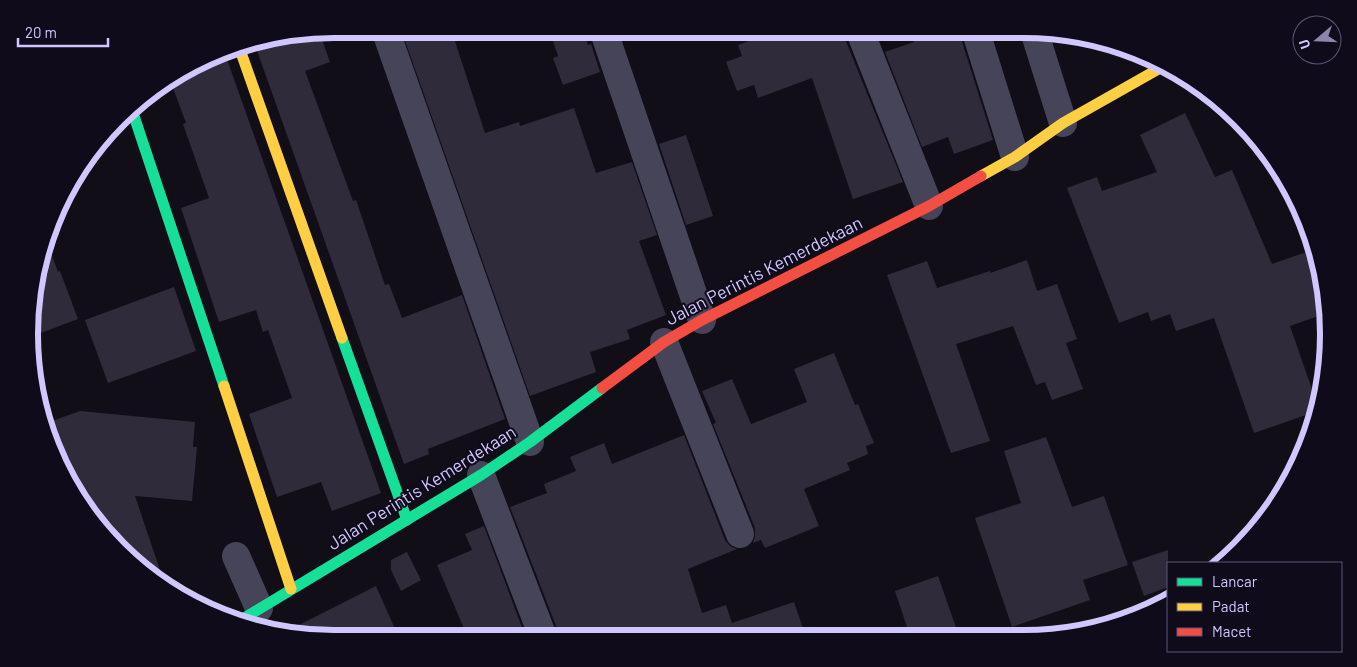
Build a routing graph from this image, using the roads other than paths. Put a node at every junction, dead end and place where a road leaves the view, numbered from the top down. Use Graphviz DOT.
graph roads {
  1 [pos="388,38"];
  2 [pos="606,38"];
  3 [pos="863,38"];
  4 [pos="978,38"];
  5 [pos="1036,38"];
  6 [pos="241,52"];
  7 [pos="1157,70"];
  8 [pos="134,115"];
  9 [pos="1063,123"];
  10 [pos="1016,157"];
  11 [pos="929,206"];
  12 [pos="702,320"];
  13 [pos="664,342"];
  14 [pos="530,442"];
  15 [pos="482,475"];
  16 [pos="407,520"];
  17 [pos="740,534"];
  18 [pos="236,556"];
  19 [pos="291,589"];
  20 [pos="250,614"];
  21 [pos="539,630"];
  1 -- 14 [label="street"];
  2 -- 12 [label="street"];
  3 -- 11 [label="street"];
  4 -- 10 [label="street"];
  5 -- 9 [label="street"];
  6 -- 16 [label="street"];
  7 -- 9 [label="street, Jalan Perintis Kemerdekaan"];
  8 -- 19 [label="street"];
  9 -- 10 [label="street, Jalan Perintis Kemerdekaan"];
  10 -- 11 [label="street, Jalan Perintis Kemerdekaan"];
  11 -- 12 [label="street, Jalan Perintis Kemerdekaan"];
  12 -- 13 [label="street, Jalan Perintis Kemerdekaan"];
  13 -- 14 [label="street, Jalan Perintis Kemerdekaan"];
  13 -- 17 [label="street"];
  14 -- 15 [label="street, Jalan Perintis Kemerdekaan"];
  15 -- 16 [label="street, Jalan Perintis Kemerdekaan"];
  15 -- 21 [label="street"];
  16 -- 19 [label="street, Jalan Perintis Kemerdekaan"];
  18 -- 20 [label="street"];
  19 -- 20 [label="street, Jalan Perintis Kemerdekaan"];
}
